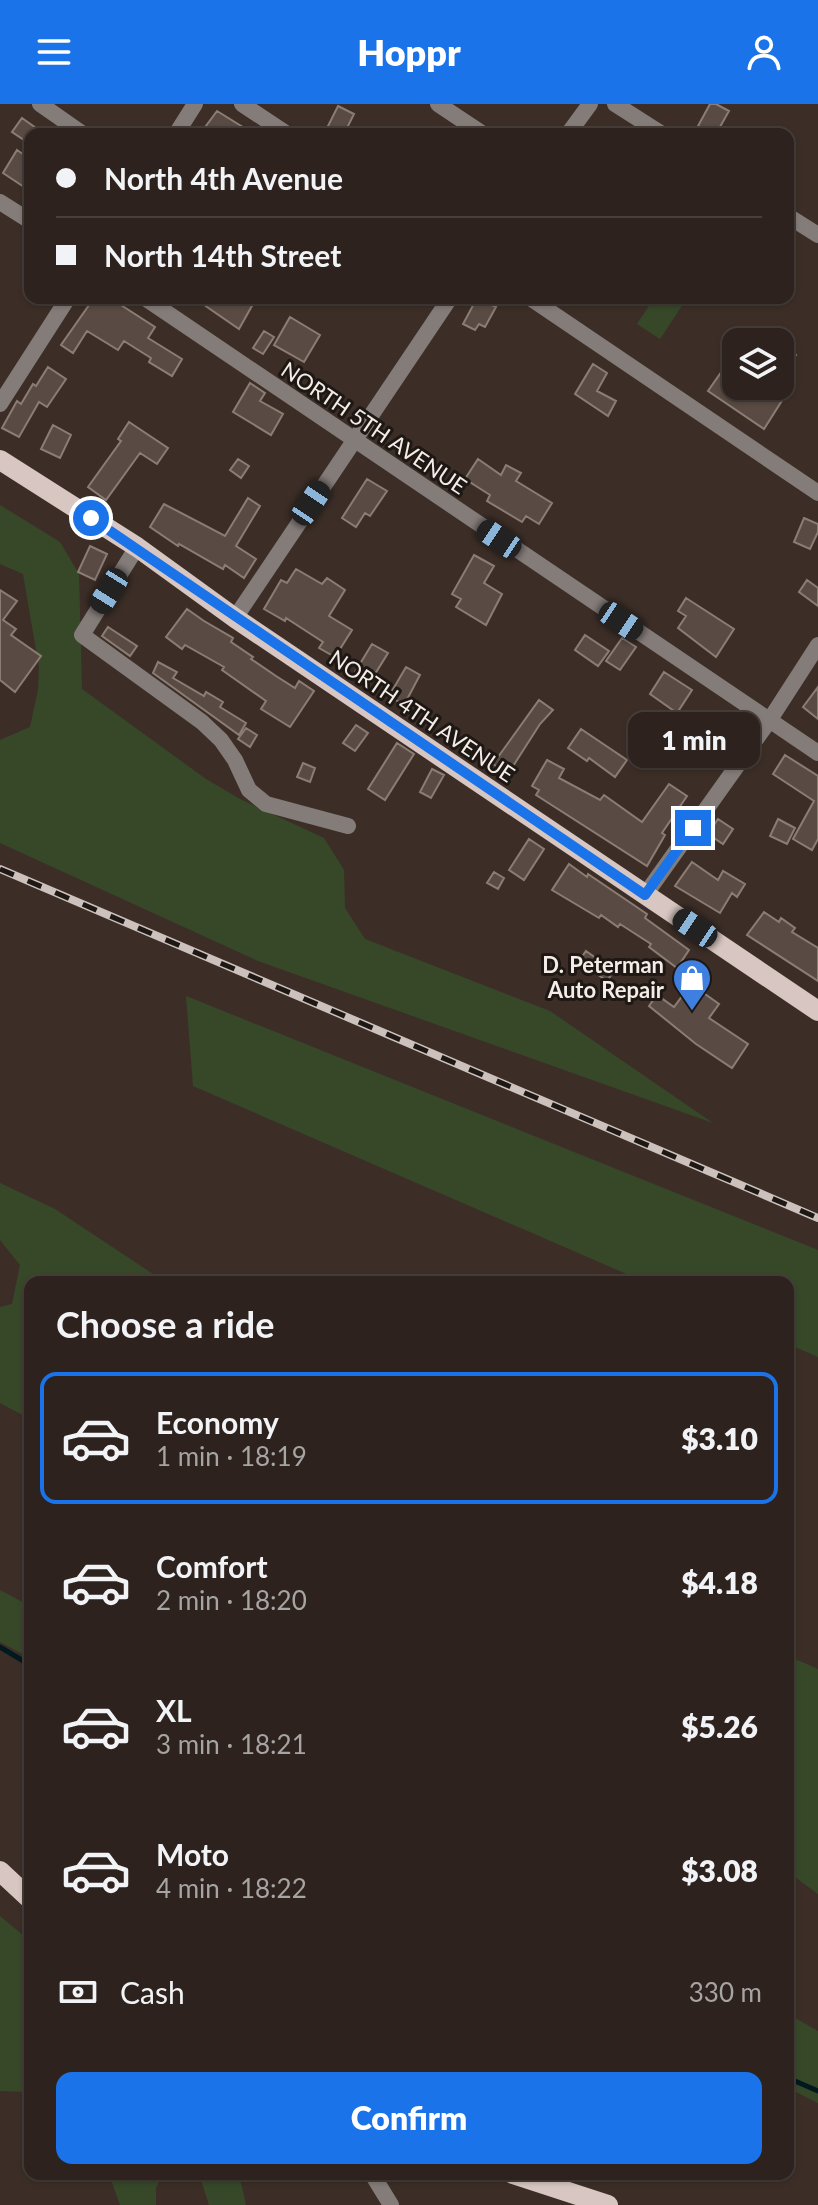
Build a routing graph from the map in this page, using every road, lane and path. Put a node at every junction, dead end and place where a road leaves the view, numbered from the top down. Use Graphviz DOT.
graph roads {
  1 [pos="40,104"];
  2 [pos="195,104"];
  3 [pos="242,104"];
  4 [pos="438,104"];
  5 [pos="590,104"];
  6 [pos="615,104"];
  7 [pos="74,128"];
  8 [pos="180,128"];
  9 [pos="278,128"];
  10 [pos="474,128"];
  11 [pos="572,128"];
  12 [pos="653,128"];
  13 [pos="0,202"];
  14 [pos="24,217"];
  15 [pos="794,220"];
  16 [pos="818,235"];
  17 [pos="64,304"];
  18 [pos="154,304"];
  19 [pos="446,304"];
  20 [pos="539,304"];
  21 [pos="0,404"];
  22 [pos="352,440"];
  23 [pos="0,460"];
  24 [pos="818,493"];
  25 [pos="137,547"];
  26 [pos="235,618"];
  27 [pos="818,645"];
  28 [pos="769,721"];
  29 [pos="818,753"];
  30 [pos="348,826"];
  31 [pos="645,895"];
  32 [pos="818,1011"];
  33 [pos="0,1871"];
  34 [pos="24,1893"];
  35 [pos="376,2180"];
  36 [pos="531,2180"];
  37 [pos="391,2205"];
  38 [pos="608,2205"];
  1 -- 7 [label="street"];
  2 -- 8 [label="street"];
  3 -- 9 [label="street"];
  4 -- 10 [label="street"];
  5 -- 11 [label="street"];
  6 -- 12 [label="street"];
  13 -- 14 [label="street"];
  15 -- 16 [label="street"];
  17 -- 21 [label="street"];
  18 -- 22 [label="street, NORTH 5TH AVENUE"];
  19 -- 22 [label="street"];
  20 -- 24 [label="street"];
  22 -- 26 [label="street"];
  22 -- 28 [label="street, NORTH 5TH AVENUE"];
  23 -- 25 [label="main road, NORTH 4TH AVENUE"];
  25 -- 26 [label="main road, NORTH 4TH AVENUE"];
  25 -- 30 [label="street"];
  26 -- 31 [label="main road, NORTH 4TH AVENUE"];
  27 -- 28 [label="street"];
  28 -- 29 [label="street, NORTH 5TH AVENUE"];
  28 -- 31 [label="street"];
  31 -- 32 [label="main road, NORTH 4TH AVENUE"];
  33 -- 34 [label="main road"];
  35 -- 37 [label="street"];
  36 -- 38 [label="main road"];
}
